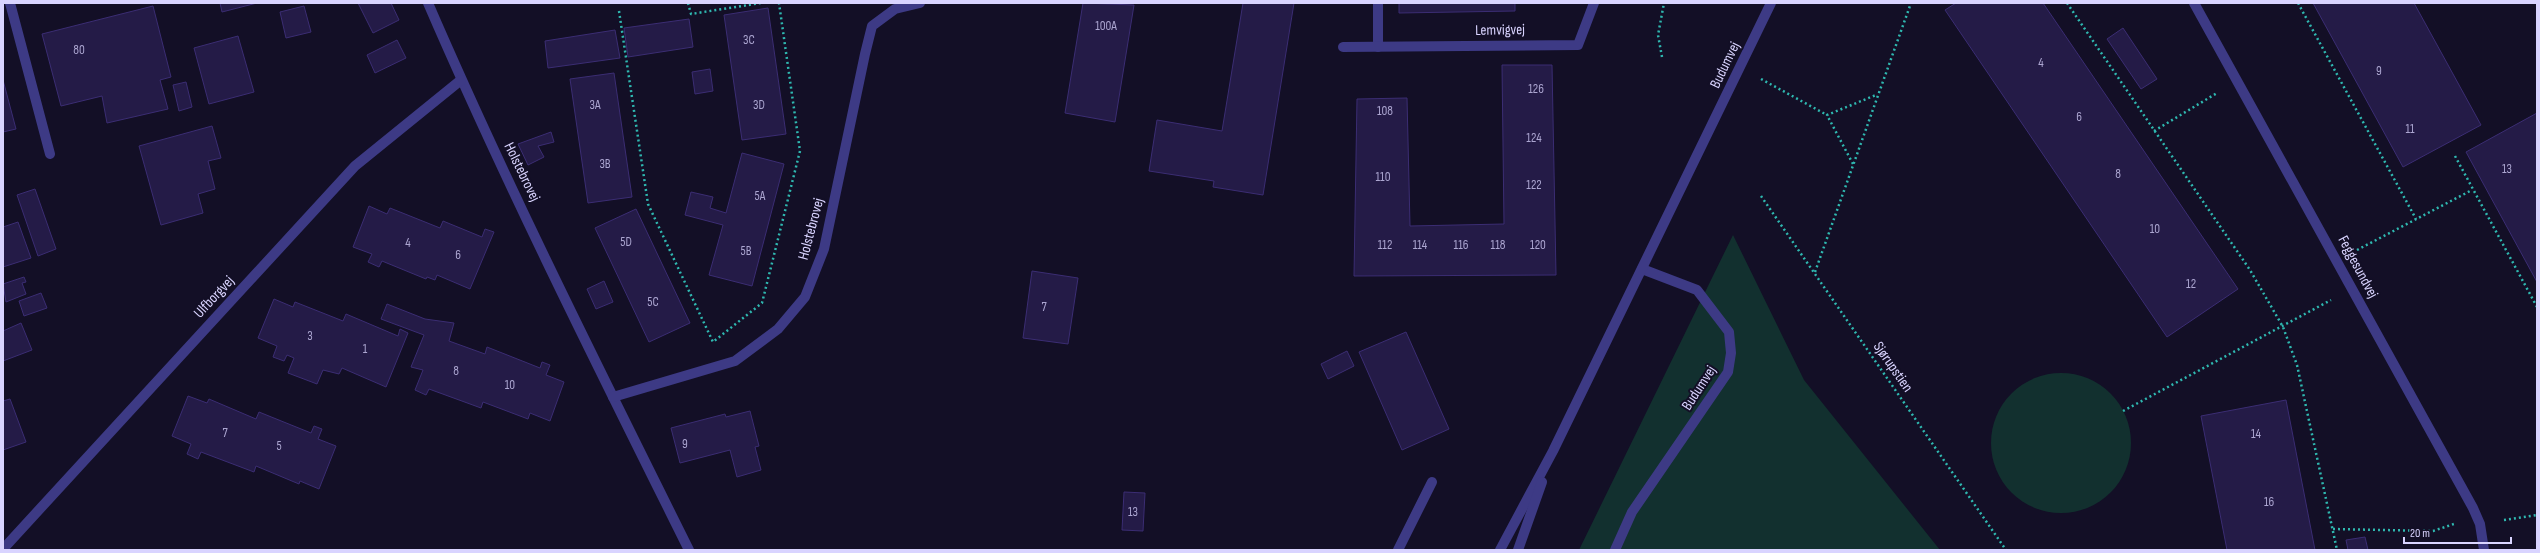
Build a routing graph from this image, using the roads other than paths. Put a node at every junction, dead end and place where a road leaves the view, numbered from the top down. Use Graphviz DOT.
graph roads {
  1 [pos="10,3"];
  2 [pos="428,3"];
  3 [pos="920,3"];
  4 [pos="1378,3"];
  5 [pos="1594,3"];
  6 [pos="1771,3"];
  7 [pos="2194,3"];
  8 [pos="1378,46"];
  9 [pos="1343,47"];
  10 [pos="461,80"];
  11 [pos="50,154"];
  12 [pos="1642,268"];
  13 [pos="613,397"];
  14 [pos="1553,451"];
  15 [pos="1432,482"];
  16 [pos="3,549"];
  17 [pos="689,550"];
  18 [pos="1398,550"];
  19 [pos="1500,550"];
  20 [pos="1518,550"];
  21 [pos="1615,550"];
  22 [pos="2484,550"];
  1 -- 11 [label="street"];
  2 -- 10 [label="street, Holstebrovej"];
  3 -- 13 [label="street, Holstebrovej"];
  4 -- 8 [label="street"];
  5 -- 8 [label="street, Lemvigvej"];
  6 -- 12 [label="street, Budumvej"];
  7 -- 22 [label="street, Feggesundvej"];
  8 -- 9 [label="street, Lemvigvej"];
  10 -- 13 [label="street, Holstebrovej"];
  10 -- 16 [label="street, Ulfborgvej"];
  12 -- 14 [label="street, Budumvej"];
  12 -- 21 [label="street, Budumvej"];
  13 -- 17 [label="street, Holstebrovej"];
  14 -- 19 [label="street, Budumvej"];
  14 -- 20 [label="street, Budumvej"];
  15 -- 18 [label="street"];
}
